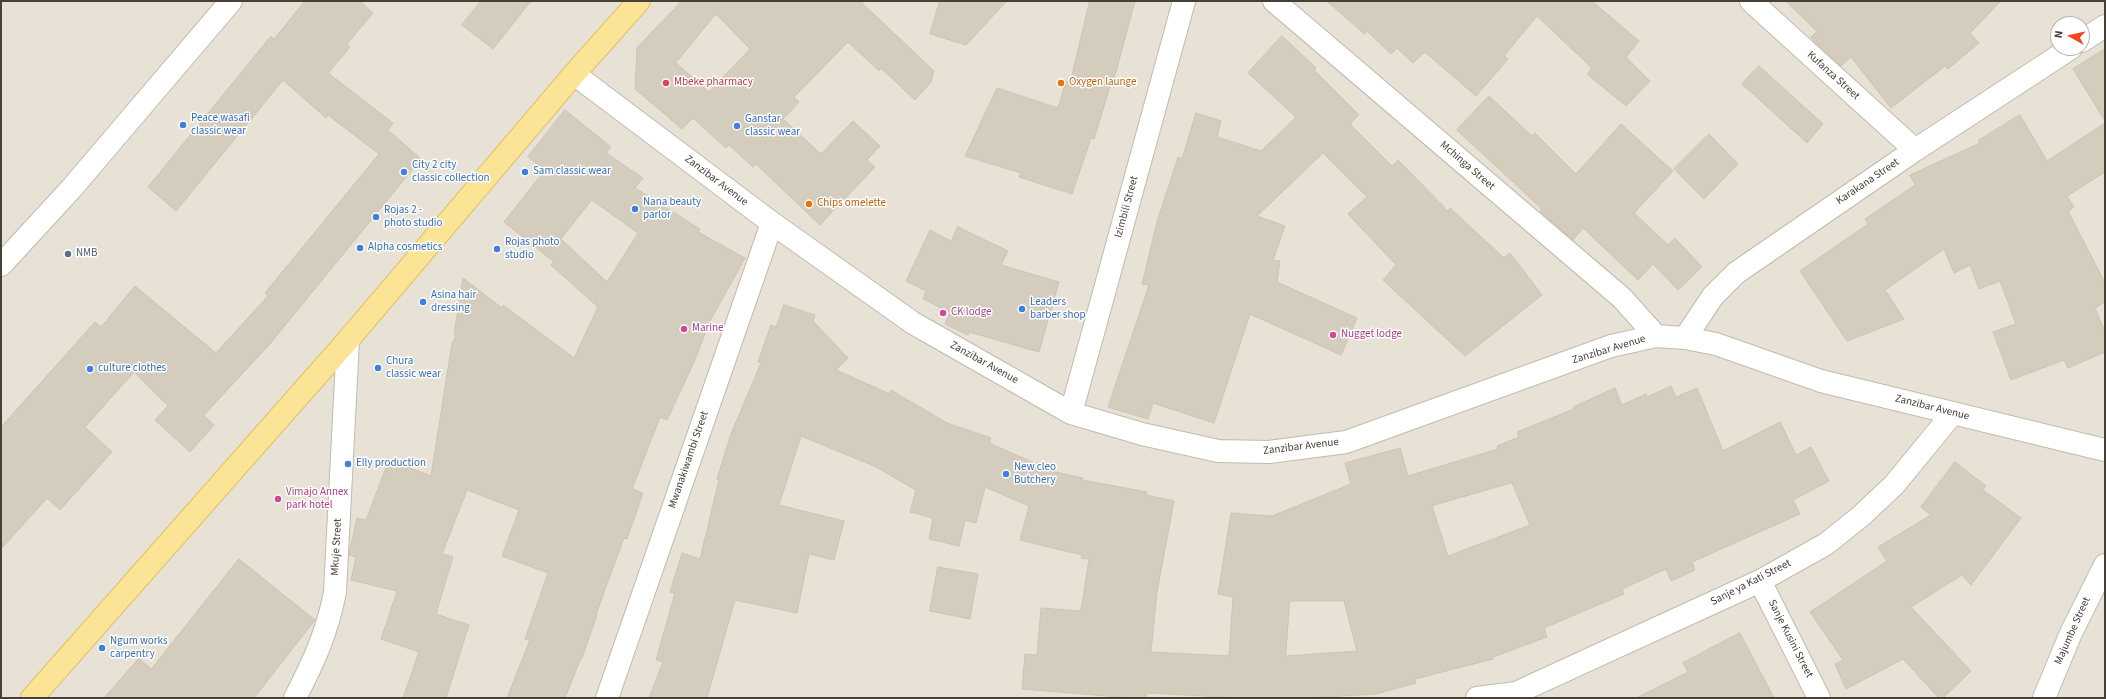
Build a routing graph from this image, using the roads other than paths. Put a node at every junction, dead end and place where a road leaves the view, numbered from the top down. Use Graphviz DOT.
graph roads {
  1 [pos="231,1"];
  2 [pos="640,1"];
  3 [pos="1184,1"];
  4 [pos="1274,1"];
  5 [pos="1751,1"];
  6 [pos="2105,26"];
  7 [pos="2090,36"];
  8 [pos="2059,56"];
  9 [pos="574,74"];
  10 [pos="1915,150"];
  11 [pos="772,223"];
  12 [pos="1,265"];
  13 [pos="1656,336"];
  14 [pos="1685,338"];
  15 [pos="348,340"];
  16 [pos="1071,413"];
  17 [pos="1953,413"];
  18 [pos="2105,450"];
  19 [pos="2105,565"];
  20 [pos="1760,581"];
  21 [pos="1513,696"];
  22 [pos="32,698"];
  23 [pos="295,698"];
  24 [pos="607,698"];
  25 [pos="1477,698"];
  26 [pos="1819,698"];
  27 [pos="2044,698"];
  1 -- 12 [label="street"];
  2 -- 9 [label="main road"];
  3 -- 16 [label="street, Izimbili Street"];
  4 -- 13 [label="street, Mchinga Street"];
  5 -- 10 [label="street, Kufanza Street"];
  6 -- 7 [label="street"];
  8 -- 10 [label="street, Karakana Street"];
  9 -- 11 [label="street, Zanzibar Avenue"];
  9 -- 15 [label="main road"];
  10 -- 14 [label="street, Karakana Street"];
  11 -- 16 [label="street, Zanzibar Avenue"];
  11 -- 24 [label="street, Mwanakiwambi Street"];
  13 -- 14 [label="street, Zanzibar Avenue"];
  13 -- 16 [label="street, Zanzibar Avenue"];
  14 -- 17 [label="street, Zanzibar Avenue"];
  15 -- 22 [label="main road"];
  15 -- 23 [label="street, Mkuje Street"];
  17 -- 18 [label="street, Zanzibar Avenue"];
  17 -- 20 [label="street, Sanje ya Kati Street"];
  19 -- 27 [label="street, Majumbe Street"];
  20 -- 21 [label="street, Sanje ya Kati Street"];
  20 -- 26 [label="street, Sanje Kusini Street"];
  21 -- 25 [label="street, Sanje ya Kati Street"];
}
